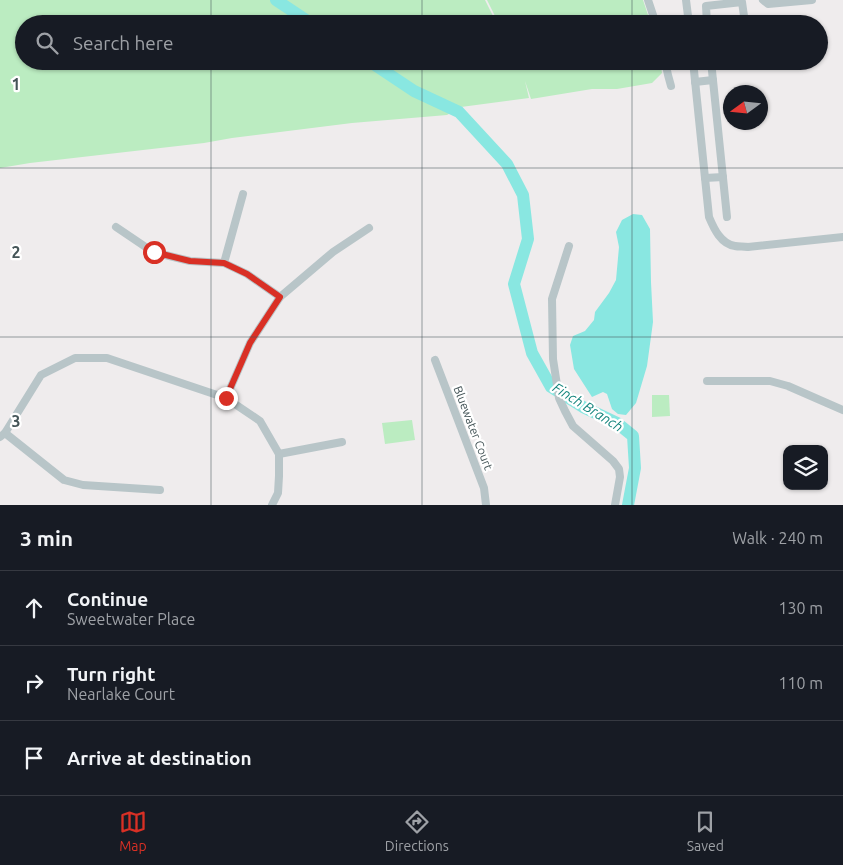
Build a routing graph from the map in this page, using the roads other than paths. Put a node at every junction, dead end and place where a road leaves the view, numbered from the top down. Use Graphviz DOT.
graph roads {
  1 [pos="648,0"];
  2 [pos="686,0"];
  3 [pos="763,0"];
  4 [pos="812,0"];
  5 [pos="653,15"];
  6 [pos="688,15"];
  7 [pos="706,15"];
  8 [pos="744,15"];
  9 [pos="667,70"];
  10 [pos="694,70"];
  11 [pos="712,70"];
  12 [pos="713,80"];
  13 [pos="695,82"];
  14 [pos="672,86"];
  15 [pos="723,177"];
  16 [pos="705,178"];
  17 [pos="243,194"];
  18 [pos="727,217"];
  19 [pos="116,228"];
  20 [pos="369,228"];
  21 [pos="843,237"];
  22 [pos="569,246"];
  23 [pos="224,263"];
  24 [pos="280,297"];
  25 [pos="435,360"];
  26 [pos="707,381"];
  27 [pos="226,398"];
  28 [pos="843,410"];
  29 [pos="2,435"];
  30 [pos="342,442"];
  31 [pos="279,454"];
  32 [pos="160,490"];
  33 [pos="272,505"];
  34 [pos="486,505"];
  35 [pos="615,505"];
  1 -- 5 [label="street"];
  2 -- 6 [label="street"];
  3 -- 4 [label="street"];
  7 -- 8 [label="street"];
  9 -- 14 [label="street"];
  10 -- 13 [label="street"];
  11 -- 12 [label="street"];
  12 -- 13 [label="street"];
  12 -- 15 [label="street"];
  13 -- 16 [label="street"];
  15 -- 16 [label="street"];
  15 -- 18 [label="street"];
  16 -- 21 [label="street"];
  17 -- 23 [label="street"];
  19 -- 23 [label="street"];
  20 -- 24 [label="street"];
  22 -- 35 [label="street"];
  23 -- 24 [label="street"];
  24 -- 27 [label="street"];
  25 -- 34 [label="street, Bluewater Court"];
  26 -- 28 [label="street"];
  27 -- 29 [label="street"];
  27 -- 31 [label="street"];
  29 -- 32 [label="street"];
  30 -- 31 [label="street"];
  31 -- 33 [label="street"];
}
